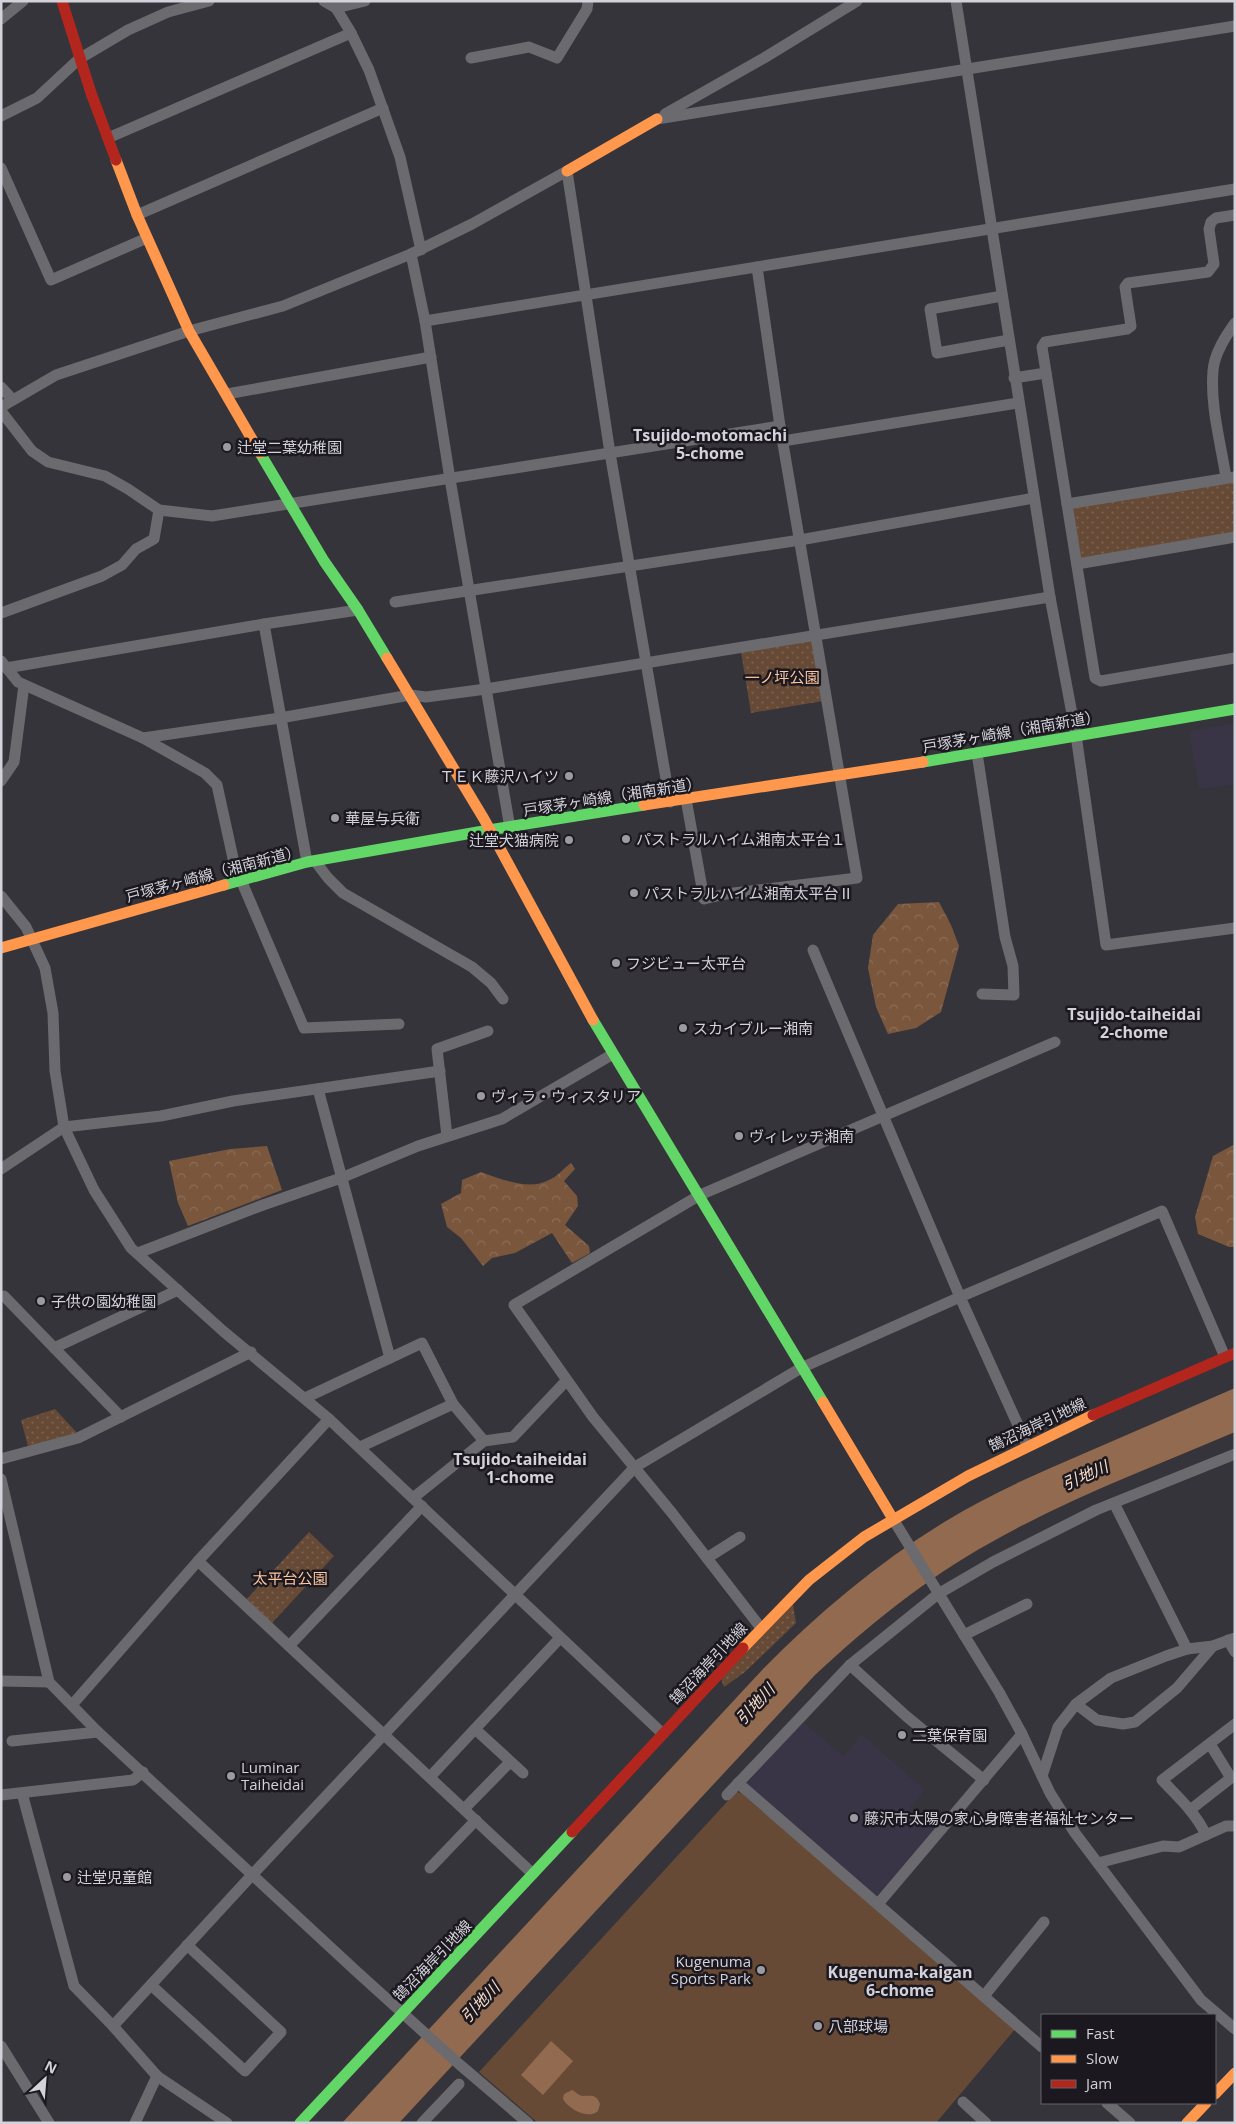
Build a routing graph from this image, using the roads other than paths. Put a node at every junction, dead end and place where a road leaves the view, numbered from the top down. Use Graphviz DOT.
graph roads {
  1 [pos="23,1"];
  2 [pos="62,1"];
  3 [pos="209,1"];
  4 [pos="324,1"];
  5 [pos="365,1"];
  6 [pos="588,1"];
  7 [pos="857,1"];
  8 [pos="956,1"];
  9 [pos="336,8"];
  10 [pos="1,19"];
  11 [pos="1235,26"];
  12 [pos="351,33"];
  13 [pos="471,58"];
  14 [pos="79,59"];
  15 [pos="966,68"];
  16 [pos="383,108"];
  17 [pos="1,116"];
  18 [pos="657,119"];
  19 [pos="108,138"];
  20 [pos="1,168"];
  21 [pos="567,171"];
  22 [pos="1235,189"];
  23 [pos="137,215"];
  24 [pos="1235,215"];
  25 [pos="991,228"];
  26 [pos="147,238"];
  27 [pos="416,252"];
  28 [pos="756,266"];
  29 [pos="585,295"];
  30 [pos="1002,296"];
  31 [pos="425,321"];
  32 [pos="1235,323"];
  33 [pos="189,331"];
  34 [pos="1009,340"];
  35 [pos="431,358"];
  36 [pos="1046,372"];
  37 [pos="1014,378"];
  38 [pos="1,387"];
  39 [pos="228,394"];
  40 [pos="12,400"];
  41 [pos="1018,403"];
  42 [pos="1,407"];
  43 [pos="1,411"];
  44 [pos="780,426"];
  45 [pos="783,440"];
  46 [pos="610,453"];
  47 [pos="1231,478"];
  48 [pos="450,479"];
  49 [pos="1034,498"];
  50 [pos="290,504"];
  51 [pos="1067,504"];
  52 [pos="159,510"];
  53 [pos="1235,537"];
  54 [pos="800,540"];
  55 [pos="629,564"];
  56 [pos="1077,564"];
  57 [pos="469,590"];
  58 [pos="1050,597"];
  59 [pos="395,602"];
  60 [pos="358,610"];
  61 [pos="1,613"];
  62 [pos="264,624"];
  63 [pos="817,635"];
  64 [pos="1235,658"];
  65 [pos="646,663"];
  66 [pos="4,665"];
  67 [pos="24,685"];
  68 [pos="486,688"];
  69 [pos="410,695"];
  70 [pos="1235,709"];
  71 [pos="280,718"];
  72 [pos="1076,734"];
  73 [pos="143,738"];
  74 [pos="977,753"];
  75 [pos="839,775"];
  76 [pos="1,781"];
  77 [pos="686,799"];
  78 [pos="670,802"];
  79 [pos="510,828"];
  80 [pos="489,830"];
  81 [pos="311,862"];
  82 [pos="240,880"];
  83 [pos="1,896"];
  84 [pos="1235,928"];
  85 [pos="32,940"];
  86 [pos="1,948"];
  87 [pos="814,950"];
  88 [pos="982,994"];
  89 [pos="503,999"];
  90 [pos="399,1024"];
  91 [pos="488,1031"];
  92 [pos="1055,1042"];
  93 [pos="613,1054"];
  94 [pos="440,1071"];
  95 [pos="318,1089"];
  96 [pos="883,1116"];
  97 [pos="64,1127"];
  98 [pos="447,1136"];
  99 [pos="1,1169"];
  100 [pos="341,1178"];
  101 [pos="700,1195"];
  102 [pos="138,1254"];
  103 [pos="178,1290"];
  104 [pos="4,1296"];
  105 [pos="960,1297"];
  106 [pos="54,1348"];
  107 [pos="251,1352"];
  108 [pos="1230,1355"];
  109 [pos="390,1358"];
  110 [pos="800,1368"];
  111 [pos="566,1381"];
  112 [pos="305,1398"];
  113 [pos="453,1404"];
  114 [pos="121,1417"];
  115 [pos="330,1419"];
  116 [pos="484,1441"];
  117 [pos="1027,1445"];
  118 [pos="360,1447"];
  119 [pos="1235,1454"];
  120 [pos="1,1459"];
  121 [pos="635,1467"];
  122 [pos="1,1479"];
  123 [pos="417,1502"];
  124 [pos="1114,1503"];
  125 [pos="893,1519"];
  126 [pos="740,1537"];
  127 [pos="707,1558"];
  128 [pos="198,1561"];
  129 [pos="938,1594"];
  130 [pos="516,1595"];
  131 [pos="1027,1604"];
  132 [pos="761,1628"];
  133 [pos="964,1635"];
  134 [pos="560,1638"];
  135 [pos="1232,1639"];
  136 [pos="289,1646"];
  137 [pos="1213,1646"];
  138 [pos="1187,1649"];
  139 [pos="1235,1652"];
  140 [pos="850,1665"];
  141 [pos="1,1681"];
  142 [pos="49,1682"];
  143 [pos="1076,1704"];
  144 [pos="72,1705"];
  145 [pos="1235,1724"];
  146 [pos="475,1729"];
  147 [pos="98,1732"];
  148 [pos="663,1734"];
  149 [pos="1022,1734"];
  150 [pos="385,1735"];
  151 [pos="12,1741"];
  152 [pos="1210,1744"];
  153 [pos="510,1762"];
  154 [pos="143,1772"];
  155 [pos="523,1773"];
  156 [pos="1042,1776"];
  157 [pos="430,1777"];
  158 [pos="1233,1777"];
  159 [pos="984,1780"];
  160 [pos="738,1783"];
  161 [pos="22,1793"];
  162 [pos="727,1795"];
  163 [pos="1,1796"];
  164 [pos="464,1809"];
  165 [pos="1190,1810"];
  166 [pos="476,1820"];
  167 [pos="1235,1826"];
  168 [pos="1206,1835"];
  169 [pos="1098,1863"];
  170 [pos="430,1868"];
  171 [pos="533,1874"];
  172 [pos="252,1875"];
  173 [pos="878,1904"];
  174 [pos="1044,1922"];
  175 [pos="187,1945"];
  176 [pos="151,1985"];
  177 [pos="984,1996"];
  178 [pos="402,2013"];
  179 [pos="113,2026"];
  180 [pos="1235,2029"];
  181 [pos="1,2046"];
  182 [pos="1041,2046"];
  183 [pos="1235,2074"];
  184 [pos="157,2076"];
  185 [pos="459,2084"];
  186 [pos="1216,2093"];
  187 [pos="963,2102"];
  188 [pos="1107,2104"];
  189 [pos="1205,2104"];
  190 [pos="48,2123"];
  191 [pos="135,2123"];
  192 [pos="226,2123"];
  193 [pos="300,2123"];
  194 [pos="422,2123"];
  195 [pos="528,2123"];
  196 [pos="986,2123"];
  197 [pos="1130,2123"];
  198 [pos="1187,2123"];
  1 -- 10 [label="street"];
  2 -- 14 [label="street"];
  3 -- 14 [label="street"];
  4 -- 9 [label="street"];
  5 -- 9 [label="street"];
  6 -- 13 [label="street"];
  7 -- 18 [label="street"];
  8 -- 15 [label="street"];
  9 -- 12 [label="street"];
  11 -- 15 [label="street"];
  12 -- 16 [label="street"];
  12 -- 19 [label="street"];
  14 -- 17 [label="street"];
  14 -- 19 [label="street"];
  15 -- 18 [label="street"];
  15 -- 25 [label="street"];
  16 -- 23 [label="street"];
  16 -- 27 [label="street"];
  18 -- 21 [label="street"];
  19 -- 23 [label="street"];
  20 -- 26 [label="street"];
  21 -- 27 [label="street"];
  21 -- 29 [label="street"];
  22 -- 25 [label="street"];
  23 -- 26 [label="street"];
  24 -- 36 [label="street"];
  25 -- 28 [label="street"];
  25 -- 30 [label="street"];
  26 -- 33 [label="street"];
  27 -- 31 [label="street"];
  27 -- 33 [label="street"];
  28 -- 29 [label="street"];
  28 -- 44 [label="street"];
  29 -- 31 [label="street"];
  29 -- 46 [label="street"];
  30 -- 34 [label="street"];
  30 -- 34 [label="street"];
  31 -- 35 [label="street"];
  32 -- 47 [label="street"];
  33 -- 39 [label="street"];
  33 -- 40 [label="street"];
  34 -- 37 [label="street"];
  35 -- 39 [label="street"];
  35 -- 48 [label="street"];
  36 -- 37 [label="street"];
  36 -- 51 [label="street"];
  37 -- 41 [label="street"];
  38 -- 40 [label="street"];
  39 -- 50 [label="street"];
  40 -- 42 [label="street"];
  41 -- 45 [label="street"];
  41 -- 49 [label="street"];
  43 -- 52 [label="street"];
  44 -- 45 [label="street"];
  44 -- 46 [label="street"];
  45 -- 54 [label="street"];
  46 -- 48 [label="street"];
  46 -- 55 [label="street"];
  47 -- 51 [label="street"];
  48 -- 50 [label="street"];
  48 -- 57 [label="street"];
  49 -- 54 [label="street"];
  49 -- 58 [label="street"];
  50 -- 52 [label="street"];
  50 -- 60 [label="street"];
  51 -- 56 [label="street"];
  52 -- 61 [label="street"];
  53 -- 56 [label="street"];
  54 -- 55 [label="street"];
  54 -- 63 [label="street"];
  55 -- 57 [label="street"];
  55 -- 65 [label="street"];
  56 -- 64 [label="street"];
  57 -- 59 [label="street"];
  57 -- 68 [label="street"];
  58 -- 63 [label="street"];
  58 -- 72 [label="street"];
  60 -- 62 [label="street"];
  60 -- 69 [label="street"];
  62 -- 66 [label="street"];
  62 -- 71 [label="street"];
  63 -- 65 [label="street"];
  63 -- 75 [label="street"];
  65 -- 68 [label="street"];
  65 -- 78 [label="street"];
  66 -- 67 [label="street"];
  67 -- 73 [label="street"];
  67 -- 76 [label="street"];
  68 -- 69 [label="street"];
  68 -- 79 [label="street"];
  69 -- 71 [label="street"];
  69 -- 80 [label="street"];
  70 -- 72 [label="street, 戸塚茅ヶ崎線（湘南新道）"];
  71 -- 73 [label="street"];
  71 -- 81 [label="street"];
  72 -- 74 [label="street, 戸塚茅ヶ崎線（湘南新道）"];
  72 -- 84 [label="street"];
  73 -- 82 [label="street"];
  74 -- 75 [label="street, 戸塚茅ヶ崎線（湘南新道）"];
  74 -- 88 [label="street"];
  75 -- 77 [label="street, 戸塚茅ヶ崎線（湘南新道）"];
  75 -- 77 [label="street"];
  77 -- 78 [label="street, 戸塚茅ヶ崎線（湘南新道）"];
  78 -- 79 [label="street, 戸塚茅ヶ崎線（湘南新道）"];
  79 -- 80 [label="street, 戸塚茅ヶ崎線（湘南新道）"];
  80 -- 81 [label="street, 戸塚茅ヶ崎線（湘南新道）"];
  80 -- 93 [label="street"];
  81 -- 82 [label="street, 戸塚茅ヶ崎線（湘南新道）"];
  81 -- 89 [label="street"];
  82 -- 85 [label="street, 戸塚茅ヶ崎線（湘南新道）"];
  82 -- 90 [label="street"];
  83 -- 85 [label="street"];
  85 -- 86 [label="street, 戸塚茅ヶ崎線（湘南新道）"];
  85 -- 97 [label="street"];
  87 -- 96 [label="street"];
  91 -- 94 [label="street"];
  92 -- 96 [label="street"];
  93 -- 98 [label="street"];
  93 -- 101 [label="street"];
  94 -- 95 [label="street"];
  94 -- 98 [label="street"];
  95 -- 97 [label="street"];
  95 -- 100 [label="street"];
  96 -- 101 [label="street"];
  96 -- 105 [label="street"];
  97 -- 99 [label="street"];
  97 -- 102 [label="street"];
  98 -- 100 [label="street"];
  100 -- 102 [label="street"];
  100 -- 109 [label="street"];
  101 -- 110 [label="street"];
  101 -- 111 [label="street"];
  102 -- 103 [label="street"];
  103 -- 106 [label="street"];
  103 -- 107 [label="street"];
  104 -- 106 [label="street"];
  105 -- 108 [label="street"];
  105 -- 110 [label="street"];
  105 -- 117 [label="street"];
  106 -- 114 [label="street"];
  107 -- 112 [label="street"];
  107 -- 114 [label="street"];
  108 -- 117 [label="street, 鵠沼海岸引地線"];
  109 -- 112 [label="street"];
  109 -- 113 [label="street"];
  110 -- 121 [label="street"];
  110 -- 125 [label="street"];
  111 -- 116 [label="street"];
  111 -- 121 [label="street"];
  112 -- 115 [label="street"];
  113 -- 116 [label="street"];
  113 -- 118 [label="street"];
  114 -- 120 [label="street"];
  115 -- 118 [label="street"];
  115 -- 128 [label="street"];
  116 -- 123 [label="street"];
  117 -- 125 [label="street, 鵠沼海岸引地線"];
  118 -- 123 [label="street"];
  119 -- 124 [label="street"];
  121 -- 127 [label="street"];
  121 -- 130 [label="street"];
  122 -- 142 [label="street"];
  123 -- 130 [label="street"];
  123 -- 136 [label="street"];
  124 -- 129 [label="street"];
  124 -- 138 [label="street"];
  125 -- 129 [label="street"];
  125 -- 132 [label="street, 鵠沼海岸引地線"];
  126 -- 127 [label="street"];
  127 -- 132 [label="street"];
  128 -- 136 [label="street"];
  128 -- 144 [label="street"];
  129 -- 133 [label="street"];
  129 -- 140 [label="street"];
  130 -- 134 [label="street"];
  130 -- 150 [label="street"];
  131 -- 133 [label="street"];
  132 -- 148 [label="street, 鵠沼海岸引地線"];
  133 -- 149 [label="street"];
  134 -- 146 [label="street"];
  134 -- 148 [label="street"];
  135 -- 137 [label="street"];
  135 -- 139 [label="street"];
  136 -- 150 [label="street"];
  137 -- 138 [label="street"];
  137 -- 143 [label="street"];
  138 -- 143 [label="street"];
  140 -- 159 [label="street"];
  140 -- 160 [label="street"];
  141 -- 142 [label="street"];
  142 -- 144 [label="street"];
  143 -- 156 [label="street"];
  144 -- 147 [label="street"];
  145 -- 152 [label="street"];
  146 -- 153 [label="street"];
  146 -- 157 [label="street"];
  147 -- 151 [label="street"];
  147 -- 154 [label="street"];
  148 -- 171 [label="street, 鵠沼海岸引地線"];
  149 -- 156 [label="street"];
  149 -- 159 [label="street"];
  150 -- 157 [label="street"];
  150 -- 172 [label="street"];
  152 -- 158 [label="street"];
  152 -- 165 [label="street"];
  153 -- 155 [label="street"];
  153 -- 164 [label="street"];
  154 -- 161 [label="street"];
  154 -- 172 [label="street"];
  156 -- 169 [label="street"];
  157 -- 164 [label="street"];
  158 -- 165 [label="street"];
  159 -- 173 [label="street"];
  160 -- 162 [label="street"];
  160 -- 173 [label="street"];
  161 -- 163 [label="street"];
  161 -- 179 [label="street"];
  164 -- 166 [label="street"];
  165 -- 168 [label="street"];
  166 -- 170 [label="street"];
  166 -- 171 [label="street"];
  167 -- 168 [label="street"];
  168 -- 169 [label="street"];
  169 -- 180 [label="street"];
  171 -- 178 [label="street, 鵠沼海岸引地線"];
  172 -- 175 [label="street"];
  172 -- 178 [label="street"];
  173 -- 177 [label="street"];
  174 -- 177 [label="street"];
  175 -- 176 [label="street"];
  175 -- 176 [label="street"];
  176 -- 179 [label="street"];
  177 -- 182 [label="street"];
  178 -- 193 [label="street, 鵠沼海岸引地線"];
  178 -- 195 [label="street"];
  179 -- 184 [label="street"];
  181 -- 190 [label="street"];
  183 -- 186 [label="street"];
  184 -- 191 [label="street"];
  184 -- 192 [label="street"];
  185 -- 194 [label="street"];
  187 -- 196 [label="street"];
  188 -- 197 [label="street"];
  189 -- 198 [label="street"];
}
